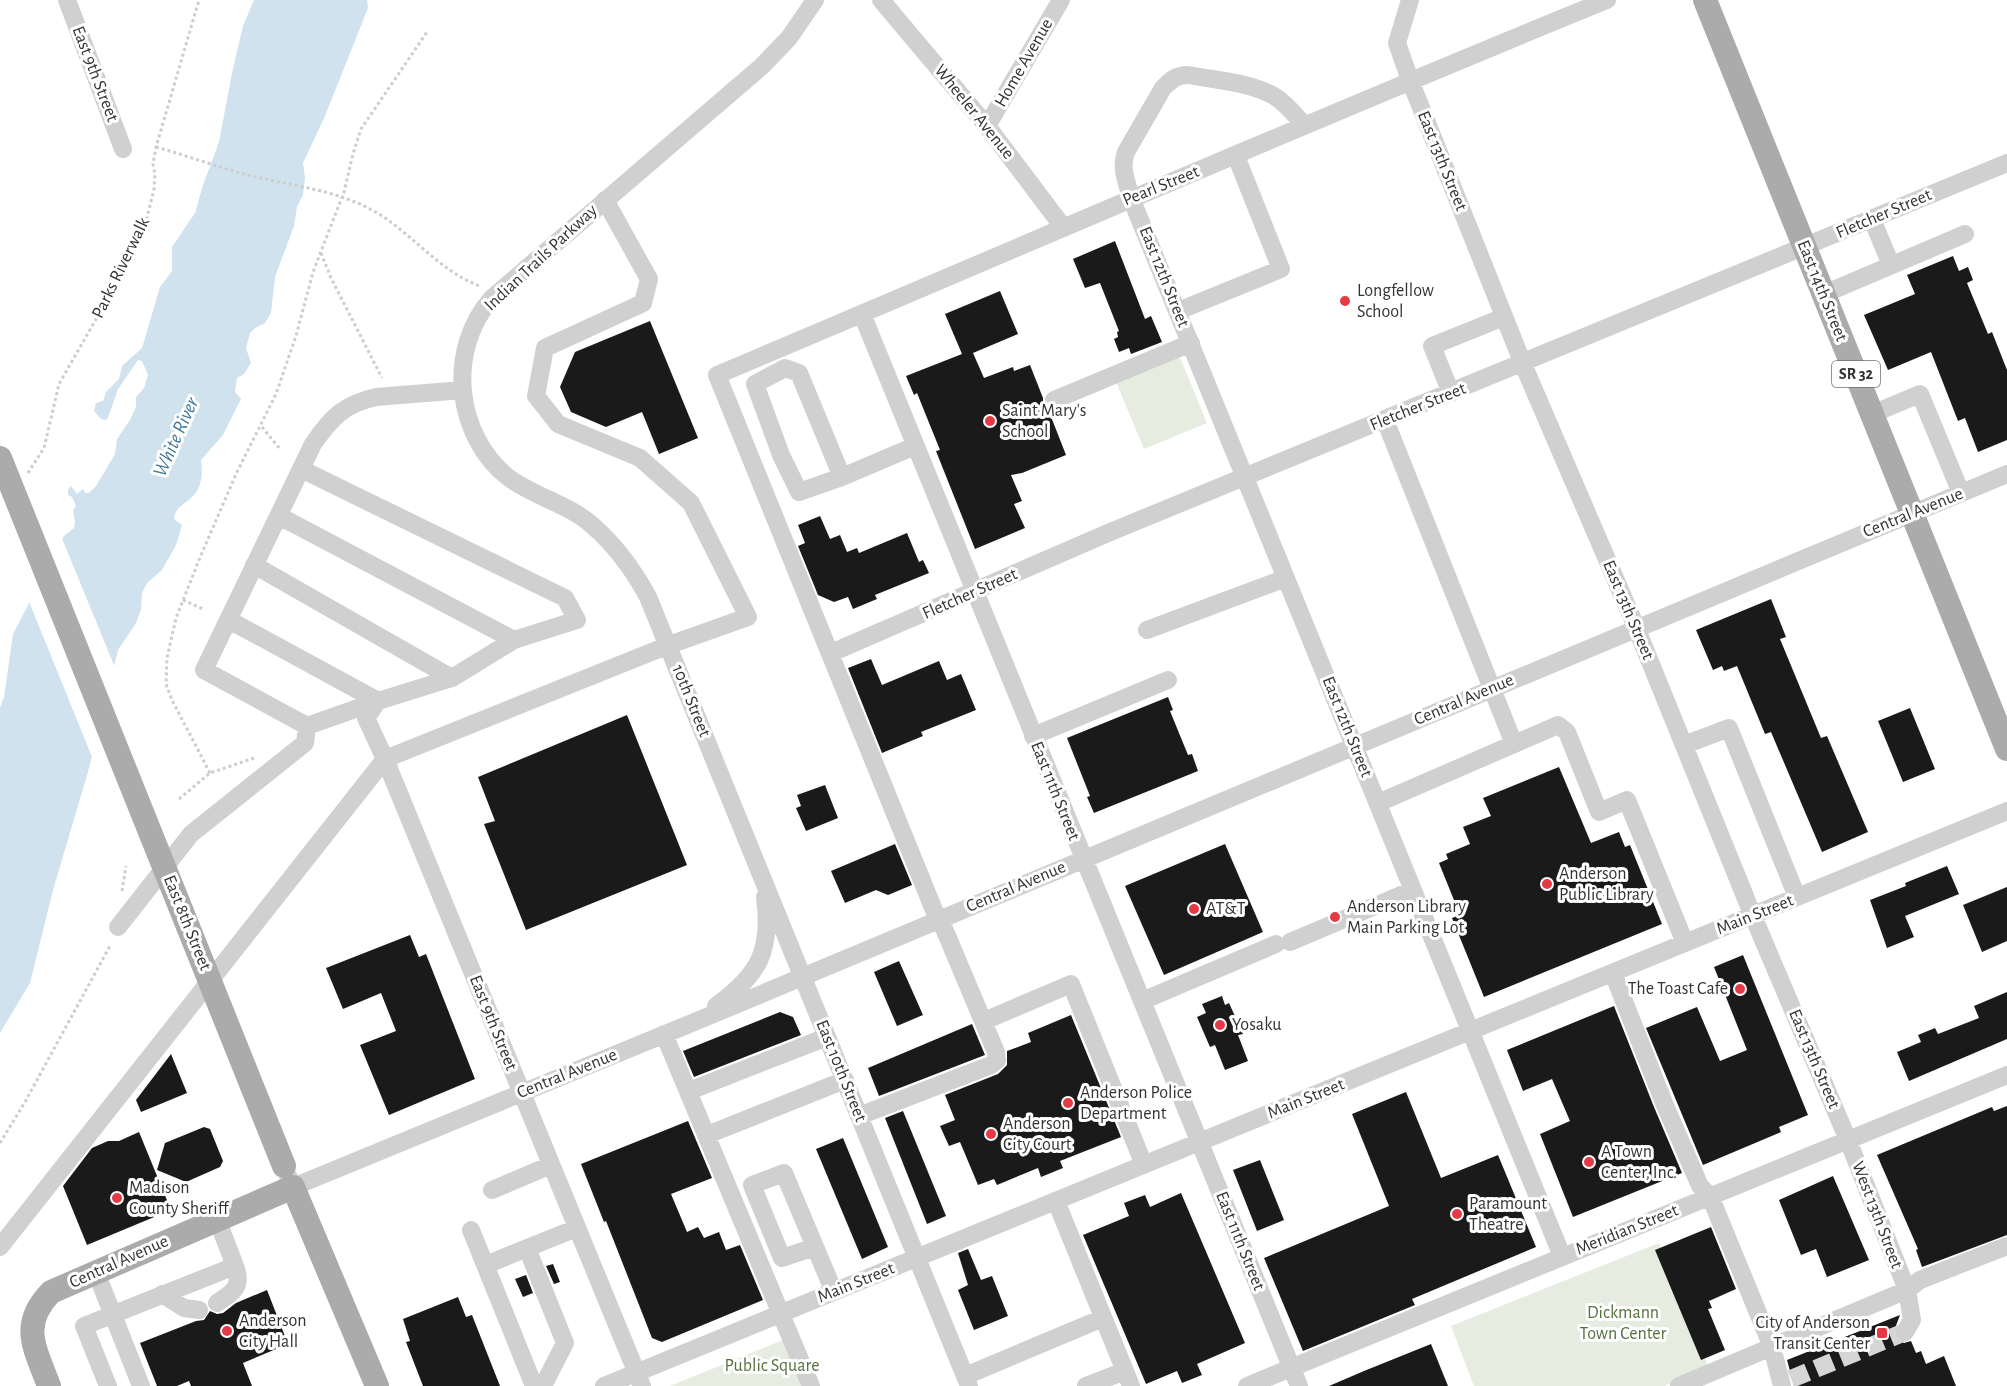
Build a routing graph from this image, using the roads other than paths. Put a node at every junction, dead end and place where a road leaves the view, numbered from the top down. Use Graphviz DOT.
graph roads {
  1 [pos="815,0"];
  2 [pos="881,0"];
  3 [pos="1061,0"];
  4 [pos="1410,0"];
  5 [pos="1607,0"];
  6 [pos="1705,0"];
  7 [pos="70,1"];
  8 [pos="1410,80"];
  9 [pos="1304,125"];
  10 [pos="987,126"];
  11 [pos="123,149"];
  12 [pos="1236,156"];
  13 [pos="2007,163"];
  14 [pos="1131,198"];
  15 [pos="605,200"];
  16 [pos="1872,219"];
  17 [pos="1063,227"];
  18 [pos="1965,234"];
  19 [pos="1805,247"];
  20 [pos="1891,265"];
  21 [pos="1824,294"];
  22 [pos="1178,311"];
  23 [pos="862,314"];
  24 [pos="1504,317"];
  25 [pos="1191,343"];
  26 [pos="1523,364"];
  27 [pos="463,390"];
  28 [pos="1451,393"];
  29 [pos="1054,400"];
  30 [pos="1872,414"];
  31 [pos="1386,420"];
  32 [pos="915,446"];
  33 [pos="0,458"];
  34 [pos="301,469"];
  35 [pos="2007,474"];
  36 [pos="1245,476"];
  37 [pos="842,477"];
  38 [pos="1961,493"];
  39 [pos="1912,513"];
  40 [pos="279,516"];
  41 [pos="255,565"];
  42 [pos="1286,578"];
  43 [pos="975,592"];
  44 [pos="229,620"];
  45 [pos="1636,627"];
  46 [pos="1147,630"];
  47 [pos="514,640"];
  48 [pos="669,645"];
  49 [pos="831,653"];
  50 [pos="452,678"];
  51 [pos="1168,680"];
  52 [pos="1492,687"];
  53 [pos="378,701"];
  54 [pos="307,726"];
  55 [pos="1033,736"];
  56 [pos="1514,744"];
  57 [pos="1684,745"];
  58 [pos="1355,747"];
  59 [pos="2007,749"];
  60 [pos="714,757"];
  61 [pos="385,759"];
  62 [pos="1378,803"];
  63 [pos="2007,811"];
  64 [pos="755,858"];
  65 [pos="1083,859"];
  66 [pos="1413,890"];
  67 [pos="1797,897"];
  68 [pos="1753,916"];
  69 [pos="939,920"];
  70 [pos="118,927"];
  71 [pos="1685,943"];
  72 [pos="1613,973"];
  73 [pos="802,977"];
  74 [pos="1142,1001"];
  75 [pos="984,1021"];
  76 [pos="692,1023"];
  77 [pos="1471,1031"];
  78 [pos="664,1034"];
  79 [pos="827,1037"];
  80 [pos="2007,1074"];
  81 [pos="845,1080"];
  82 [pos="689,1092"];
  83 [pos="522,1093"];
  84 [pos="859,1116"];
  85 [pos="707,1135"];
  86 [pos="1848,1140"];
  87 [pos="1200,1143"];
  88 [pos="551,1165"];
  89 [pos="1144,1166"];
  90 [pos="289,1177"];
  91 [pos="492,1190"];
  92 [pos="1710,1196"];
  93 [pos="1056,1202"];
  94 [pos="217,1219"];
  95 [pos="577,1228"];
  96 [pos="471,1230"];
  97 [pos="2007,1246"];
  98 [pos="0,1247"];
  99 [pos="815,1247"];
  100 [pos="526,1248"];
  101 [pos="1562,1256"];
  102 [pos="917,1258"];
  103 [pos="486,1265"];
  104 [pos="235,1266"];
  105 [pos="96,1272"];
  106 [pos="1907,1290"];
  107 [pos="834,1292"];
  108 [pos="162,1294"];
  109 [pos="217,1303"];
  110 [pos="199,1310"];
  111 [pos="781,1313"];
  112 [pos="112,1314"];
  113 [pos="1103,1318"];
  114 [pos="1905,1332"];
  115 [pos="1772,1347"];
  116 [pos="1292,1368"];
  117 [pos="1128,1378"];
  118 [pos="639,1379"];
  119 [pos="967,1381"];
  120 [pos="1785,1383"];
  121 [pos="49,1386"];
  122 [pos="108,1386"];
  123 [pos="141,1386"];
  124 [pos="377,1386"];
  125 [pos="534,1386"];
  126 [pos="543,1386"];
  127 [pos="603,1386"];
  128 [pos="811,1386"];
  129 [pos="1086,1386"];
  130 [pos="1246,1386"];
  131 [pos="1299,1386"];
  132 [pos="1679,1386"];
  1 -- 15 [label="street, Indian Trails Parkway"];
  2 -- 10 [label="street, Wheeler Avenue"];
  3 -- 10 [label="street, Home Avenue"];
  4 -- 8 [label="street, East 13th Street"];
  5 -- 8 [label="street, Pearl Street"];
  6 -- 19 [label="main road, East 14th Street / SR 32"];
  7 -- 11 [label="street, East 9th Street"];
  8 -- 9 [label="street, Pearl Street"];
  8 -- 24 [label="street, East 13th Street"];
  9 -- 12 [label="street, Pearl Street"];
  9 -- 14 [label="street, East 12th Street"];
  10 -- 17 [label="street, Wheeler Avenue"];
  12 -- 14 [label="street, Pearl Street"];
  12 -- 22 [label="street"];
  13 -- 16 [label="street, Fletcher Street"];
  14 -- 17 [label="street, Pearl Street"];
  14 -- 22 [label="street, East 12th Street"];
  15 -- 27 [label="street, Indian Trails Parkway"];
  15 -- 48 [label="street"];
  16 -- 19 [label="street, Fletcher Street"];
  16 -- 20 [label="street"];
  17 -- 23 [label="street, Pearl Street"];
  18 -- 20 [label="street"];
  19 -- 21 [label="main road, East 14th Street / SR 32"];
  19 -- 26 [label="street, Fletcher Street"];
  20 -- 21 [label="street"];
  21 -- 30 [label="main road, East 14th Street / SR 32"];
  22 -- 25 [label="street, East 12th Street"];
  23 -- 32 [label="street, East 11th Street"];
  23 -- 49 [label="street, Pearl Street"];
  24 -- 26 [label="street, East 13th Street"];
  24 -- 28 [label="street"];
  25 -- 29 [label="street"];
  25 -- 36 [label="street, East 12th Street"];
  26 -- 28 [label="street, Fletcher Street"];
  26 -- 45 [label="street, East 13th Street"];
  27 -- 34 [label="street"];
  27 -- 48 [label="street, Indian Trails Parkway"];
  28 -- 31 [label="street, Fletcher Street"];
  30 -- 38 [label="street"];
  30 -- 39 [label="main road, East 14th Street / SR 32"];
  31 -- 36 [label="street, Fletcher Street"];
  31 -- 52 [label="street"];
  32 -- 37 [label="street"];
  32 -- 43 [label="street, East 11th Street"];
  33 -- 90 [label="main road, East 8th Street, bridge"];
  34 -- 40 [label="street"];
  34 -- 47 [label="street"];
  35 -- 38 [label="street, Central Avenue"];
  36 -- 42 [label="street, East 12th Street"];
  36 -- 43 [label="street, Fletcher Street"];
  37 -- 37 [label="street"];
  38 -- 39 [label="street, Central Avenue"];
  39 -- 45 [label="street, Central Avenue"];
  39 -- 59 [label="main road, East 14th Street / SR 32"];
  40 -- 41 [label="street"];
  40 -- 47 [label="street"];
  41 -- 44 [label="street"];
  41 -- 50 [label="street"];
  42 -- 46 [label="street"];
  42 -- 58 [label="street, East 12th Street"];
  43 -- 49 [label="street, Fletcher Street"];
  43 -- 55 [label="street, East 11th Street"];
  44 -- 53 [label="street"];
  44 -- 54 [label="street"];
  45 -- 52 [label="street, Central Avenue"];
  45 -- 57 [label="street, East 13th Street"];
  47 -- 50 [label="street"];
  48 -- 60 [label="street, 10th Street"];
  48 -- 61 [label="street"];
  49 -- 69 [label="street"];
  50 -- 53 [label="street"];
  51 -- 55 [label="street"];
  52 -- 56 [label="street"];
  52 -- 58 [label="street, Central Avenue"];
  53 -- 54 [label="street"];
  53 -- 61 [label="street, East 9th Street"];
  54 -- 70 [label="street"];
  55 -- 65 [label="street, East 11th Street"];
  56 -- 62 [label="street"];
  56 -- 71 [label="street"];
  57 -- 67 [label="street"];
  57 -- 68 [label="street, East 13th Street"];
  58 -- 62 [label="street, East 12th Street"];
  58 -- 65 [label="street, Central Avenue"];
  60 -- 64 [label="street, East 10th Street"];
  61 -- 83 [label="street, East 9th Street"];
  61 -- 98 [label="street"];
  62 -- 66 [label="street, East 12th Street"];
  63 -- 67 [label="street, Main Street"];
  64 -- 73 [label="street, East 10th Street"];
  64 -- 76 [label="street"];
  65 -- 69 [label="street, Central Avenue"];
  65 -- 74 [label="street, East 11th Street"];
  66 -- 74 [label="street"];
  66 -- 77 [label="street, East 12th Street"];
  67 -- 68 [label="street, Main Street"];
  68 -- 71 [label="street, Main Street"];
  68 -- 86 [label="street, East 13th Street"];
  69 -- 73 [label="street, Central Avenue"];
  69 -- 75 [label="street"];
  71 -- 72 [label="street, Main Street"];
  72 -- 77 [label="street, Main Street"];
  72 -- 92 [label="street"];
  73 -- 76 [label="street, Central Avenue"];
  73 -- 79 [label="street, East 10th Street"];
  74 -- 87 [label="street, East 11th Street"];
  75 -- 84 [label="street"];
  75 -- 89 [label="street"];
  76 -- 78 [label="street, Central Avenue"];
  77 -- 87 [label="street, Main Street"];
  77 -- 101 [label="street, East 12th Street"];
  78 -- 82 [label="street"];
  78 -- 83 [label="street, Central Avenue"];
  79 -- 81 [label="street, East 10th Street"];
  79 -- 82 [label="street"];
  80 -- 86 [label="street, Meridian Street"];
  81 -- 84 [label="street, East 10th Street"];
  81 -- 85 [label="street"];
  82 -- 85 [label="street"];
  83 -- 88 [label="street, East 9th Street"];
  83 -- 90 [label="street, Central Avenue"];
  84 -- 102 [label="street, East 10th Street"];
  85 -- 111 [label="street"];
  86 -- 92 [label="street, Meridian Street"];
  86 -- 106 [label="street, West 13th Street"];
  87 -- 89 [label="street, Main Street"];
  87 -- 116 [label="street, East 11th Street"];
  88 -- 91 [label="street"];
  88 -- 95 [label="street, East 9th Street"];
  89 -- 93 [label="street, Main Street"];
  90 -- 94 [label="main road, Central Avenue"];
  90 -- 124 [label="main road, East 8th Street"];
  92 -- 101 [label="street, Meridian Street"];
  92 -- 115 [label="street"];
  93 -- 102 [label="street, Main Street"];
  93 -- 113 [label="street"];
  94 -- 104 [label="street"];
  94 -- 105 [label="main road, Central Avenue"];
  95 -- 100 [label="street"];
  95 -- 118 [label="street, East 9th Street"];
  96 -- 103 [label="street"];
  97 -- 106 [label="street"];
  99 -- 99 [label="street"];
  99 -- 107 [label="street"];
  100 -- 103 [label="street"];
  100 -- 126 [label="street"];
  101 -- 116 [label="street, Meridian Street"];
  102 -- 107 [label="street, Main Street"];
  102 -- 119 [label="street, East 10th Street"];
  103 -- 125 [label="street"];
  104 -- 108 [label="street"];
  104 -- 109 [label="street"];
  105 -- 112 [label="street"];
  105 -- 121 [label="main road, Central Avenue"];
  106 -- 114 [label="street, West 13th Street"];
  106 -- 115 [label="street"];
  107 -- 111 [label="street, Main Street"];
  108 -- 110 [label="street"];
  108 -- 112 [label="street"];
  111 -- 118 [label="street, Main Street"];
  111 -- 128 [label="street"];
  112 -- 122 [label="street"];
  112 -- 123 [label="street"];
  113 -- 117 [label="street"];
  113 -- 119 [label="street"];
  115 -- 120 [label="street"];
  115 -- 132 [label="street"];
  116 -- 130 [label="street, Meridian Street"];
  116 -- 131 [label="street, East 11th Street"];
  117 -- 129 [label="street"];
  118 -- 127 [label="street, Main Street"];
}
